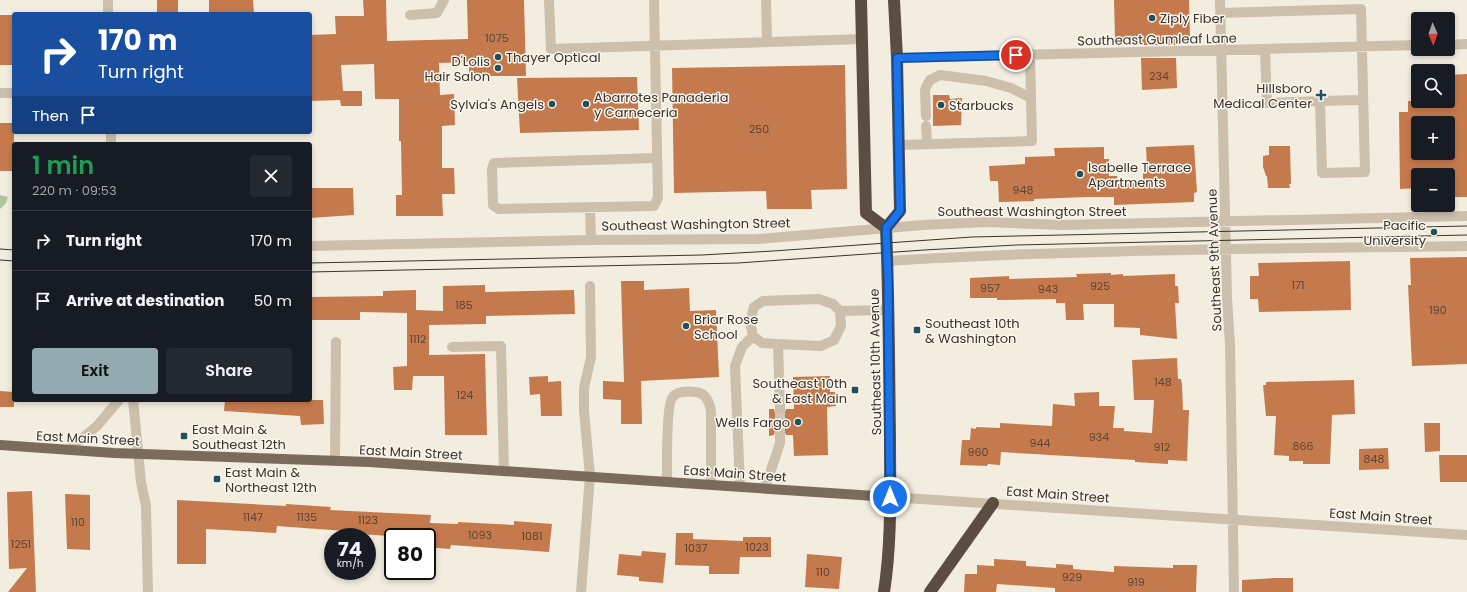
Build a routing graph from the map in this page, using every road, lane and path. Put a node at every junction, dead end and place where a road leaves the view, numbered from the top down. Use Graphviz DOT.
graph roads {
  1 [pos="108,0"];
  2 [pos="444,0"];
  3 [pos="549,0"];
  4 [pos="654,0"];
  5 [pos="766,0"];
  6 [pos="861,0"];
  7 [pos="894,0"];
  8 [pos="1220,0"];
  9 [pos="108,12"];
  10 [pos="1220,13"];
  11 [pos="410,15"];
  12 [pos="862,39"];
  13 [pos="767,42"];
  14 [pos="1467,44"];
  15 [pos="1411,45"];
  16 [pos="1455,45"];
  17 [pos="656,46"];
  18 [pos="1362,47"];
  19 [pos="1265,50"];
  20 [pos="1221,51"];
  21 [pos="1030,55"];
  22 [pos="897,58"];
  23 [pos="0,93"];
  24 [pos="12,93"];
  25 [pos="1031,98"];
  26 [pos="1363,100"];
  27 [pos="1320,101"];
  28 [pos="927,144"];
  29 [pos="899,145"];
  30 [pos="657,158"];
  31 [pos="590,208"];
  32 [pos="1467,216"];
  33 [pos="1225,222"];
  34 [pos="886,228"];
  35 [pos="591,240"];
  36 [pos="312,246"];
  37 [pos="1467,246"];
  38 [pos="1226,250"];
  39 [pos="887,261"];
  40 [pos="590,286"];
  41 [pos="888,310"];
  42 [pos="840,311"];
  43 [pos="754,336"];
  44 [pos="336,342"];
  45 [pos="778,344"];
  46 [pos="452,347"];
  47 [pos="117,402"];
  48 [pos="133,402"];
  49 [pos="780,409"];
  50 [pos="780,435"];
  51 [pos="0,445"];
  52 [pos="68,450"];
  53 [pos="139,454"];
  54 [pos="335,461"];
  55 [pos="504,471"];
  56 [pos="590,476"];
  57 [pos="667,482"];
  58 [pos="711,484"];
  59 [pos="740,486"];
  60 [pos="764,488"];
  61 [pos="890,497"];
  62 [pos="993,503"];
  63 [pos="1232,519"];
  64 [pos="1467,535"];
  65 [pos="148,592"];
  66 [pos="581,592"];
  67 [pos="884,592"];
  68 [pos="930,592"];
  69 [pos="1234,592"];
  1 -- 9 [label="street"];
  2 -- 11 [label="street"];
  3 -- 17 [label="street"];
  4 -- 17 [label="street"];
  5 -- 13 [label="street"];
  6 -- 12 [label="highway"];
  7 -- 22 [label="highway"];
  8 -- 10 [label="street, Southeast 9th Avenue"];
  10 -- 18 [label="street"];
  10 -- 20 [label="street, Southeast 9th Avenue"];
  12 -- 13 [label="street"];
  12 -- 34 [label="highway"];
  13 -- 17 [label="street"];
  14 -- 16 [label="street"];
  15 -- 18 [label="street, Southeast Gumleaf Lane"];
  17 -- 30 [label="street"];
  18 -- 19 [label="street, Southeast Gumleaf Lane"];
  18 -- 26 [label="street"];
  19 -- 20 [label="street, Southeast Gumleaf Lane"];
  19 -- 27 [label="street"];
  20 -- 21 [label="street, Southeast Gumleaf Lane"];
  20 -- 33 [label="street, Southeast 9th Avenue"];
  21 -- 22 [label="street, Southeast Gumleaf Lane"];
  21 -- 25 [label="street"];
  22 -- 29 [label="highway"];
  23 -- 24 [label="street"];
  25 -- 28 [label="street"];
  25 -- 28 [label="street"];
  26 -- 27 [label="street"];
  26 -- 27 [label="street"];
  28 -- 29 [label="street"];
  29 -- 34 [label="highway"];
  30 -- 31 [label="street"];
  30 -- 31 [label="street"];
  31 -- 35 [label="street"];
  32 -- 33 [label="street, Southeast Washington Street"];
  33 -- 34 [label="street, Southeast Washington Street"];
  33 -- 38 [label="street, Southeast 9th Avenue"];
  34 -- 35 [label="street, Southeast Washington Street"];
  34 -- 39 [label="highway, Southeast 10th Avenue"];
  35 -- 36 [label="street, Southeast Washington Street"];
  37 -- 38 [label="street"];
  38 -- 39 [label="street"];
  38 -- 63 [label="street, Southeast 9th Avenue"];
  39 -- 41 [label="highway, Southeast 10th Avenue"];
  40 -- 56 [label="street"];
  41 -- 42 [label="street"];
  41 -- 61 [label="highway, Southeast 10th Avenue"];
  42 -- 43 [label="street"];
  42 -- 45 [label="street"];
  43 -- 45 [label="street"];
  43 -- 59 [label="street"];
  44 -- 54 [label="street"];
  45 -- 49 [label="street"];
  46 -- 55 [label="street"];
  47 -- 52 [label="street"];
  48 -- 53 [label="street"];
  50 -- 60 [label="street"];
  51 -- 52 [label="main road, East Main Street"];
  52 -- 53 [label="main road, East Main Street"];
  53 -- 54 [label="main road, East Main Street"];
  53 -- 65 [label="street"];
  54 -- 55 [label="main road, East Main Street"];
  55 -- 56 [label="main road, East Main Street"];
  56 -- 57 [label="main road, East Main Street"];
  56 -- 66 [label="street"];
  57 -- 58 [label="main road, East Main Street"];
  57 -- 58 [label="street"];
  58 -- 59 [label="main road, East Main Street"];
  59 -- 60 [label="main road, East Main Street"];
  60 -- 61 [label="main road, East Main Street"];
  61 -- 62 [label="street, East Main Street"];
  61 -- 67 [label="highway, Southeast 10th Avenue"];
  62 -- 63 [label="street, East Main Street"];
  62 -- 68 [label="highway"];
  63 -- 64 [label="street, East Main Street"];
  63 -- 69 [label="street, Southeast 9th Avenue"];
}
